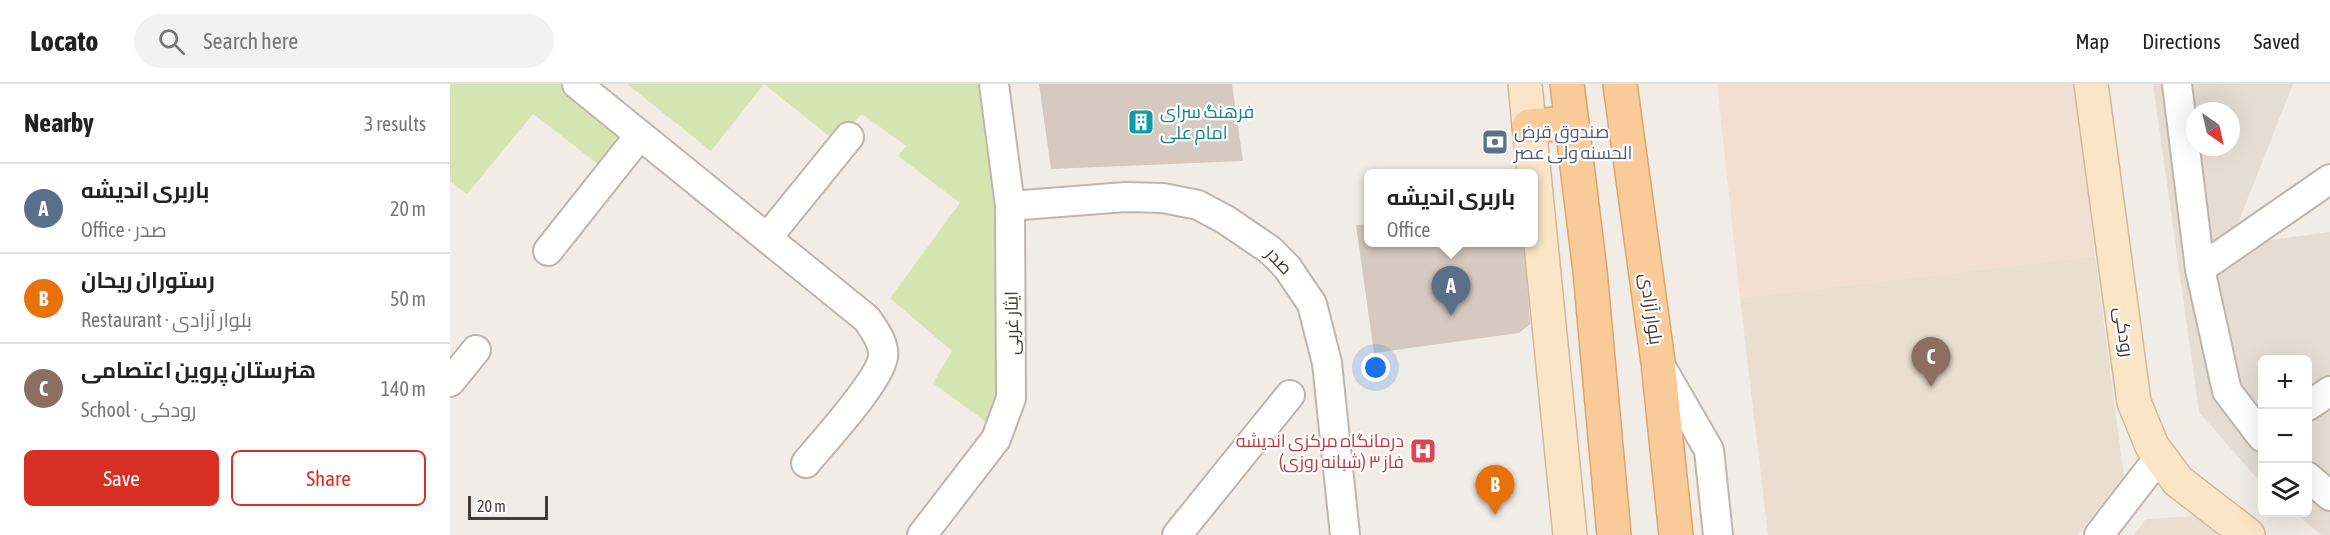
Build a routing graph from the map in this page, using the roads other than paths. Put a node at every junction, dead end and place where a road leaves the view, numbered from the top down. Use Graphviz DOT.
graph roads {
  1 [pos="577,84"];
  2 [pos="994,84"];
  3 [pos="1525,84"];
  4 [pos="1568,84"];
  5 [pos="1620,84"];
  6 [pos="2091,84"];
  7 [pos="2177,84"];
  8 [pos="1572,123"];
  9 [pos="1529,126"];
  10 [pos="640,135"];
  11 [pos="849,137"];
  12 [pos="1533,169"];
  13 [pos="2330,179"];
  14 [pos="1010,206"];
  15 [pos="1538,216"];
  16 [pos="767,238"];
  17 [pos="548,251"];
  18 [pos="2200,269"];
  19 [pos="476,350"];
  20 [pos="1658,362"];
  21 [pos="450,382"];
  22 [pos="2330,391"];
  23 [pos="1290,394"];
  24 [pos="2312,403"];
  25 [pos="2258,432"];
  26 [pos="2160,456"];
  27 [pos="806,463"];
  28 [pos="2312,481"];
  29 [pos="2330,496"];
  30 [pos="922,535"];
  31 [pos="1176,535"];
  32 [pos="1345,535"];
  33 [pos="1570,535"];
  34 [pos="1614,535"];
  35 [pos="1676,535"];
  36 [pos="1718,535"];
  37 [pos="2099,535"];
  38 [pos="2248,535"];
  1 -- 10 [label="street"];
  2 -- 14 [label="street, ایثار غربی"];
  3 -- 9 [label="street"];
  4 -- 8 [label="main road"];
  5 -- 20 [label="main road, بلوار آزادی"];
  6 -- 26 [label="street, رودکی"];
  7 -- 18 [label="street"];
  8 -- 9 [label="main road"];
  8 -- 34 [label="main road"];
  9 -- 12 [label="street"];
  10 -- 16 [label="street"];
  10 -- 17 [label="street"];
  11 -- 16 [label="street"];
  13 -- 18 [label="street"];
  14 -- 30 [label="street, ایثار غربی"];
  14 -- 32 [label="street, صدر"];
  15 -- 33 [label="street"];
  16 -- 27 [label="street"];
  18 -- 25 [label="street"];
  19 -- 21 [label="street"];
  20 -- 35 [label="main road, بلوار آزادی"];
  20 -- 36 [label="street"];
  22 -- 24 [label="street"];
  23 -- 31 [label="street"];
  26 -- 37 [label="street"];
  26 -- 38 [label="street, رودکی"];
  28 -- 29 [label="street"];
}
